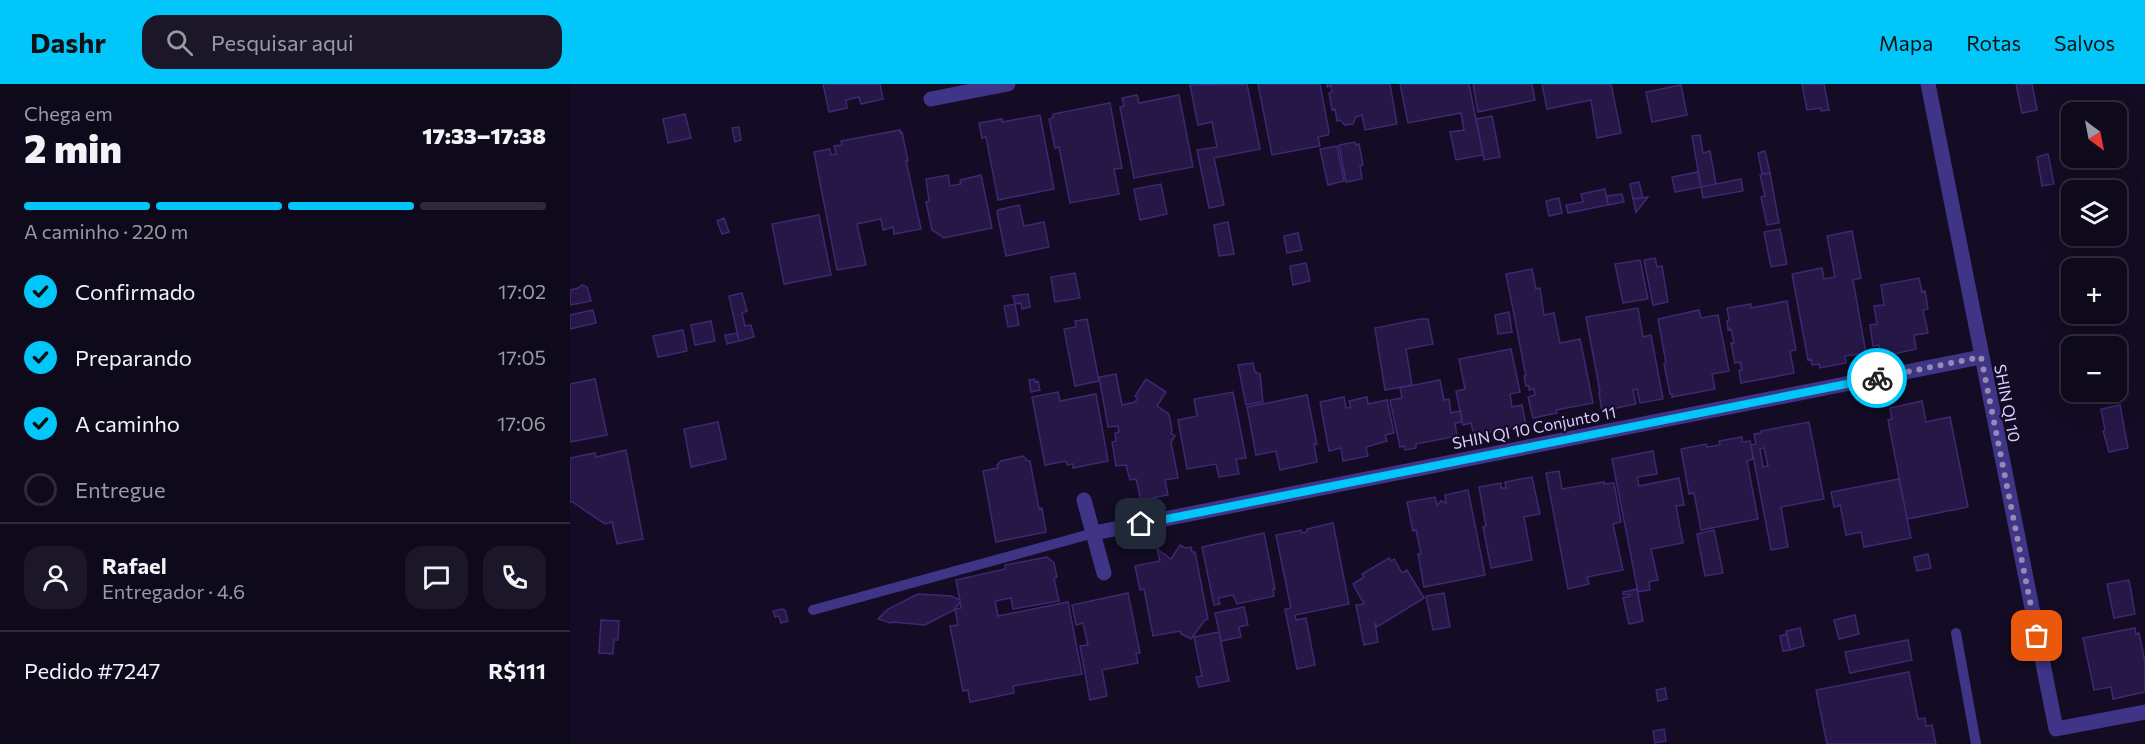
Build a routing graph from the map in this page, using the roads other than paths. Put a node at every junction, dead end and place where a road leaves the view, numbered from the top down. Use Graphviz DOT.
graph roads {
  1 [pos="1008,84"];
  2 [pos="1928,84"];
  3 [pos="932,99"];
  4 [pos="1981,357"];
  5 [pos="1084,500"];
  6 [pos="1094,533"];
  7 [pos="1104,573"];
  8 [pos="813,610"];
  9 [pos="1956,633"];
  10 [pos="2145,712"];
  11 [pos="1976,744"];
  1 -- 3 [label="street"];
  2 -- 4 [label="street, SHIN QI 10"];
  4 -- 6 [label="street, SHIN QI 10 Conjunto 11"];
  4 -- 10 [label="street, SHIN QI 10"];
  5 -- 6 [label="street"];
  6 -- 7 [label="street"];
  6 -- 8 [label="lane"];
  9 -- 11 [label="lane"];
}
